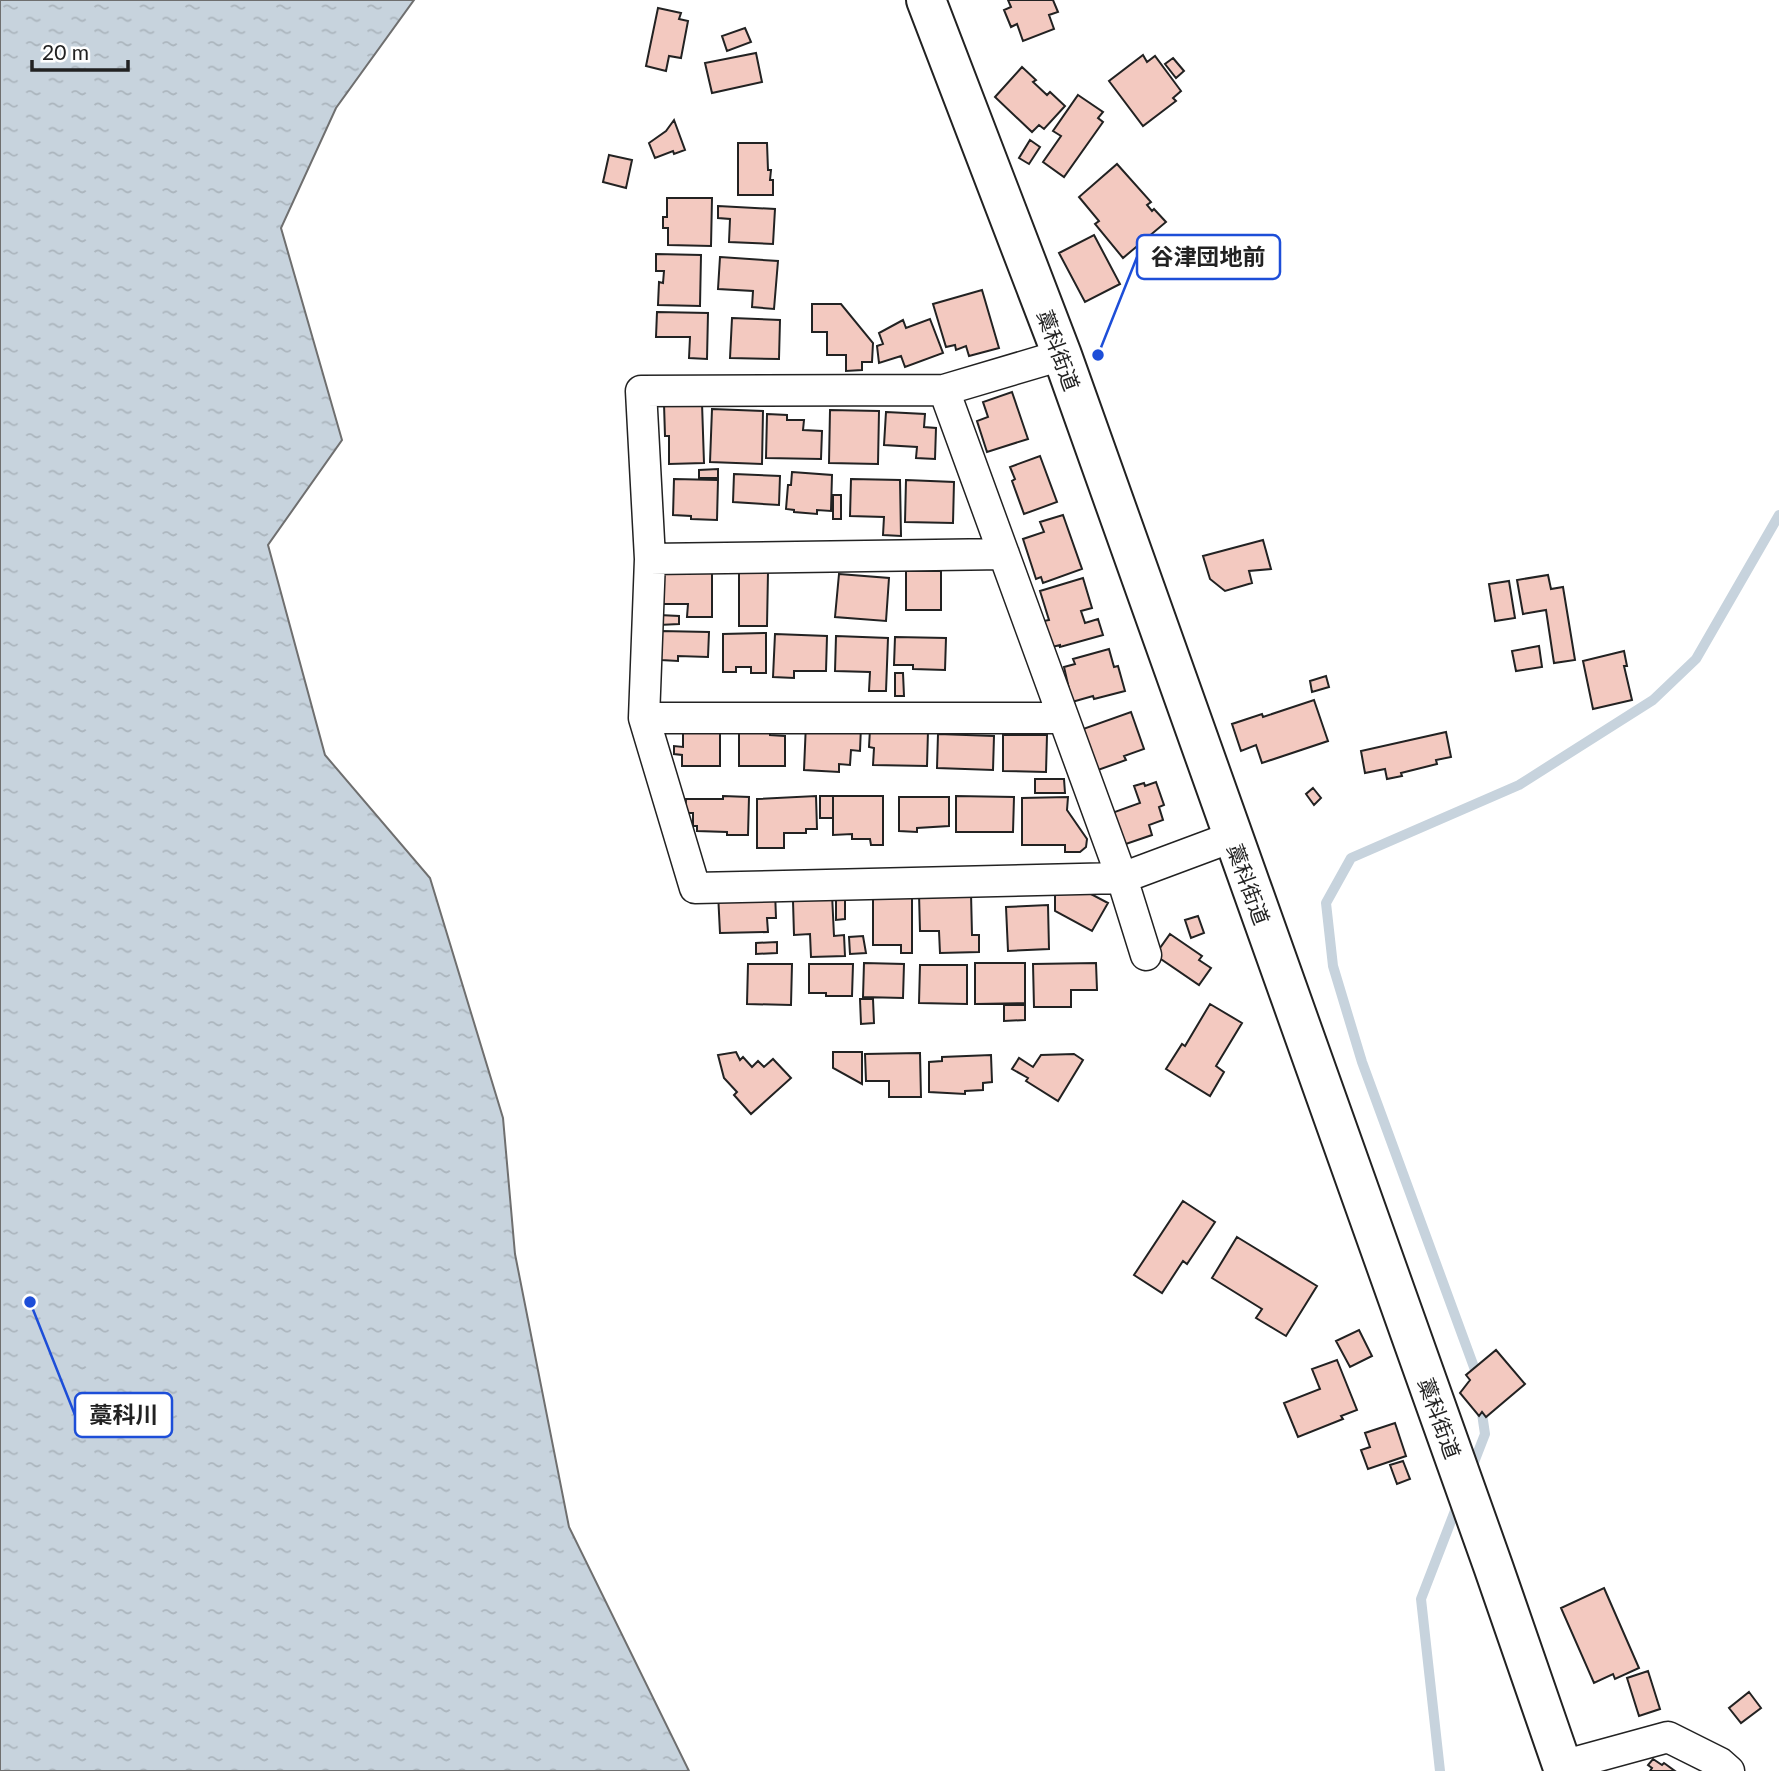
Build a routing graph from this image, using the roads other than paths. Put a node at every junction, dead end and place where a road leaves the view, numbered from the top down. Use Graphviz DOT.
graph roads {
  1 [pos="926,0"];
  2 [pos="1062,355"];
  3 [pos="944,390"];
  4 [pos="1004,554"];
  5 [pos="650,559"];
  6 [pos="644,718"];
  7 [pos="1063,718"];
  8 [pos="1232,837"];
  9 [pos="1122,878"];
  10 [pos="1146,955"];
  11 [pos="1563,1769"];
  12 [pos="1729,1771"];
  1 -- 2 [label="highway, 藁科街道"];
  2 -- 3 [label="street"];
  2 -- 8 [label="highway, 藁科街道"];
  3 -- 4 [label="street"];
  3 -- 5 [label="street"];
  4 -- 5 [label="street"];
  4 -- 7 [label="street"];
  5 -- 6 [label="street"];
  6 -- 7 [label="street"];
  6 -- 9 [label="street"];
  7 -- 9 [label="street"];
  8 -- 9 [label="street"];
  8 -- 11 [label="highway, 藁科街道"];
  9 -- 10 [label="street"];
  11 -- 12 [label="street"];
}
